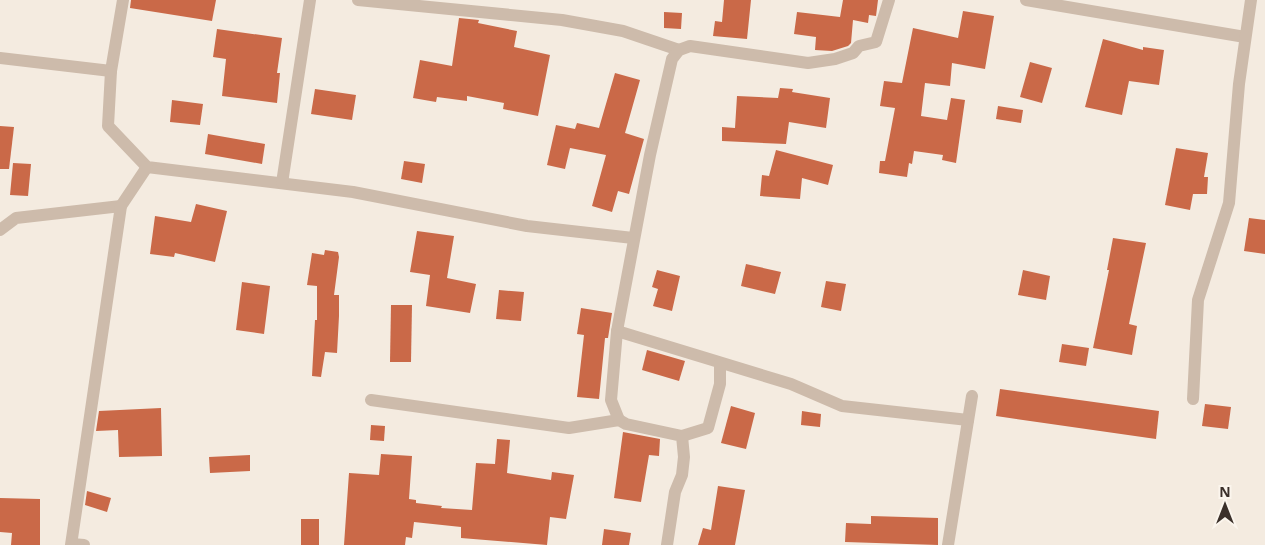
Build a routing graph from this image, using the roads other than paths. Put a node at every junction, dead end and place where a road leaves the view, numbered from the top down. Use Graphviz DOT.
graph roads {
  1 [pos="123,0"];
  2 [pos="310,0"];
  3 [pos="358,0"];
  4 [pos="889,0"];
  5 [pos="1026,0"];
  6 [pos="1251,0"];
  7 [pos="1091,6"];
  8 [pos="1245,37"];
  9 [pos="679,50"];
  10 [pos="0,58"];
  11 [pos="111,71"];
  12 [pos="147,167"];
  13 [pos="282,184"];
  14 [pos="121,206"];
  15 [pos="0,230"];
  16 [pos="633,238"];
  17 [pos="617,330"];
  18 [pos="720,363"];
  19 [pos="972,396"];
  20 [pos="1193,399"];
  21 [pos="371,400"];
  22 [pos="618,420"];
  23 [pos="968,420"];
  24 [pos="682,436"];
  25 [pos="76,545"];
  26 [pos="667,545"];
  27 [pos="948,545"];
  1 -- 11 [label="street"];
  2 -- 13 [label="street"];
  3 -- 9 [label="street"];
  4 -- 9 [label="street"];
  5 -- 7 [label="street"];
  6 -- 8 [label="street"];
  7 -- 8 [label="street"];
  8 -- 20 [label="street"];
  9 -- 16 [label="street"];
  10 -- 11 [label="street"];
  11 -- 12 [label="street"];
  12 -- 13 [label="street"];
  12 -- 14 [label="street"];
  13 -- 16 [label="street"];
  14 -- 15 [label="street"];
  14 -- 25 [label="street"];
  16 -- 17 [label="street"];
  17 -- 18 [label="street"];
  17 -- 22 [label="street"];
  18 -- 23 [label="street"];
  18 -- 24 [label="street"];
  19 -- 23 [label="street"];
  21 -- 22 [label="street"];
  22 -- 24 [label="street"];
  23 -- 27 [label="street"];
  24 -- 26 [label="street"];
}
